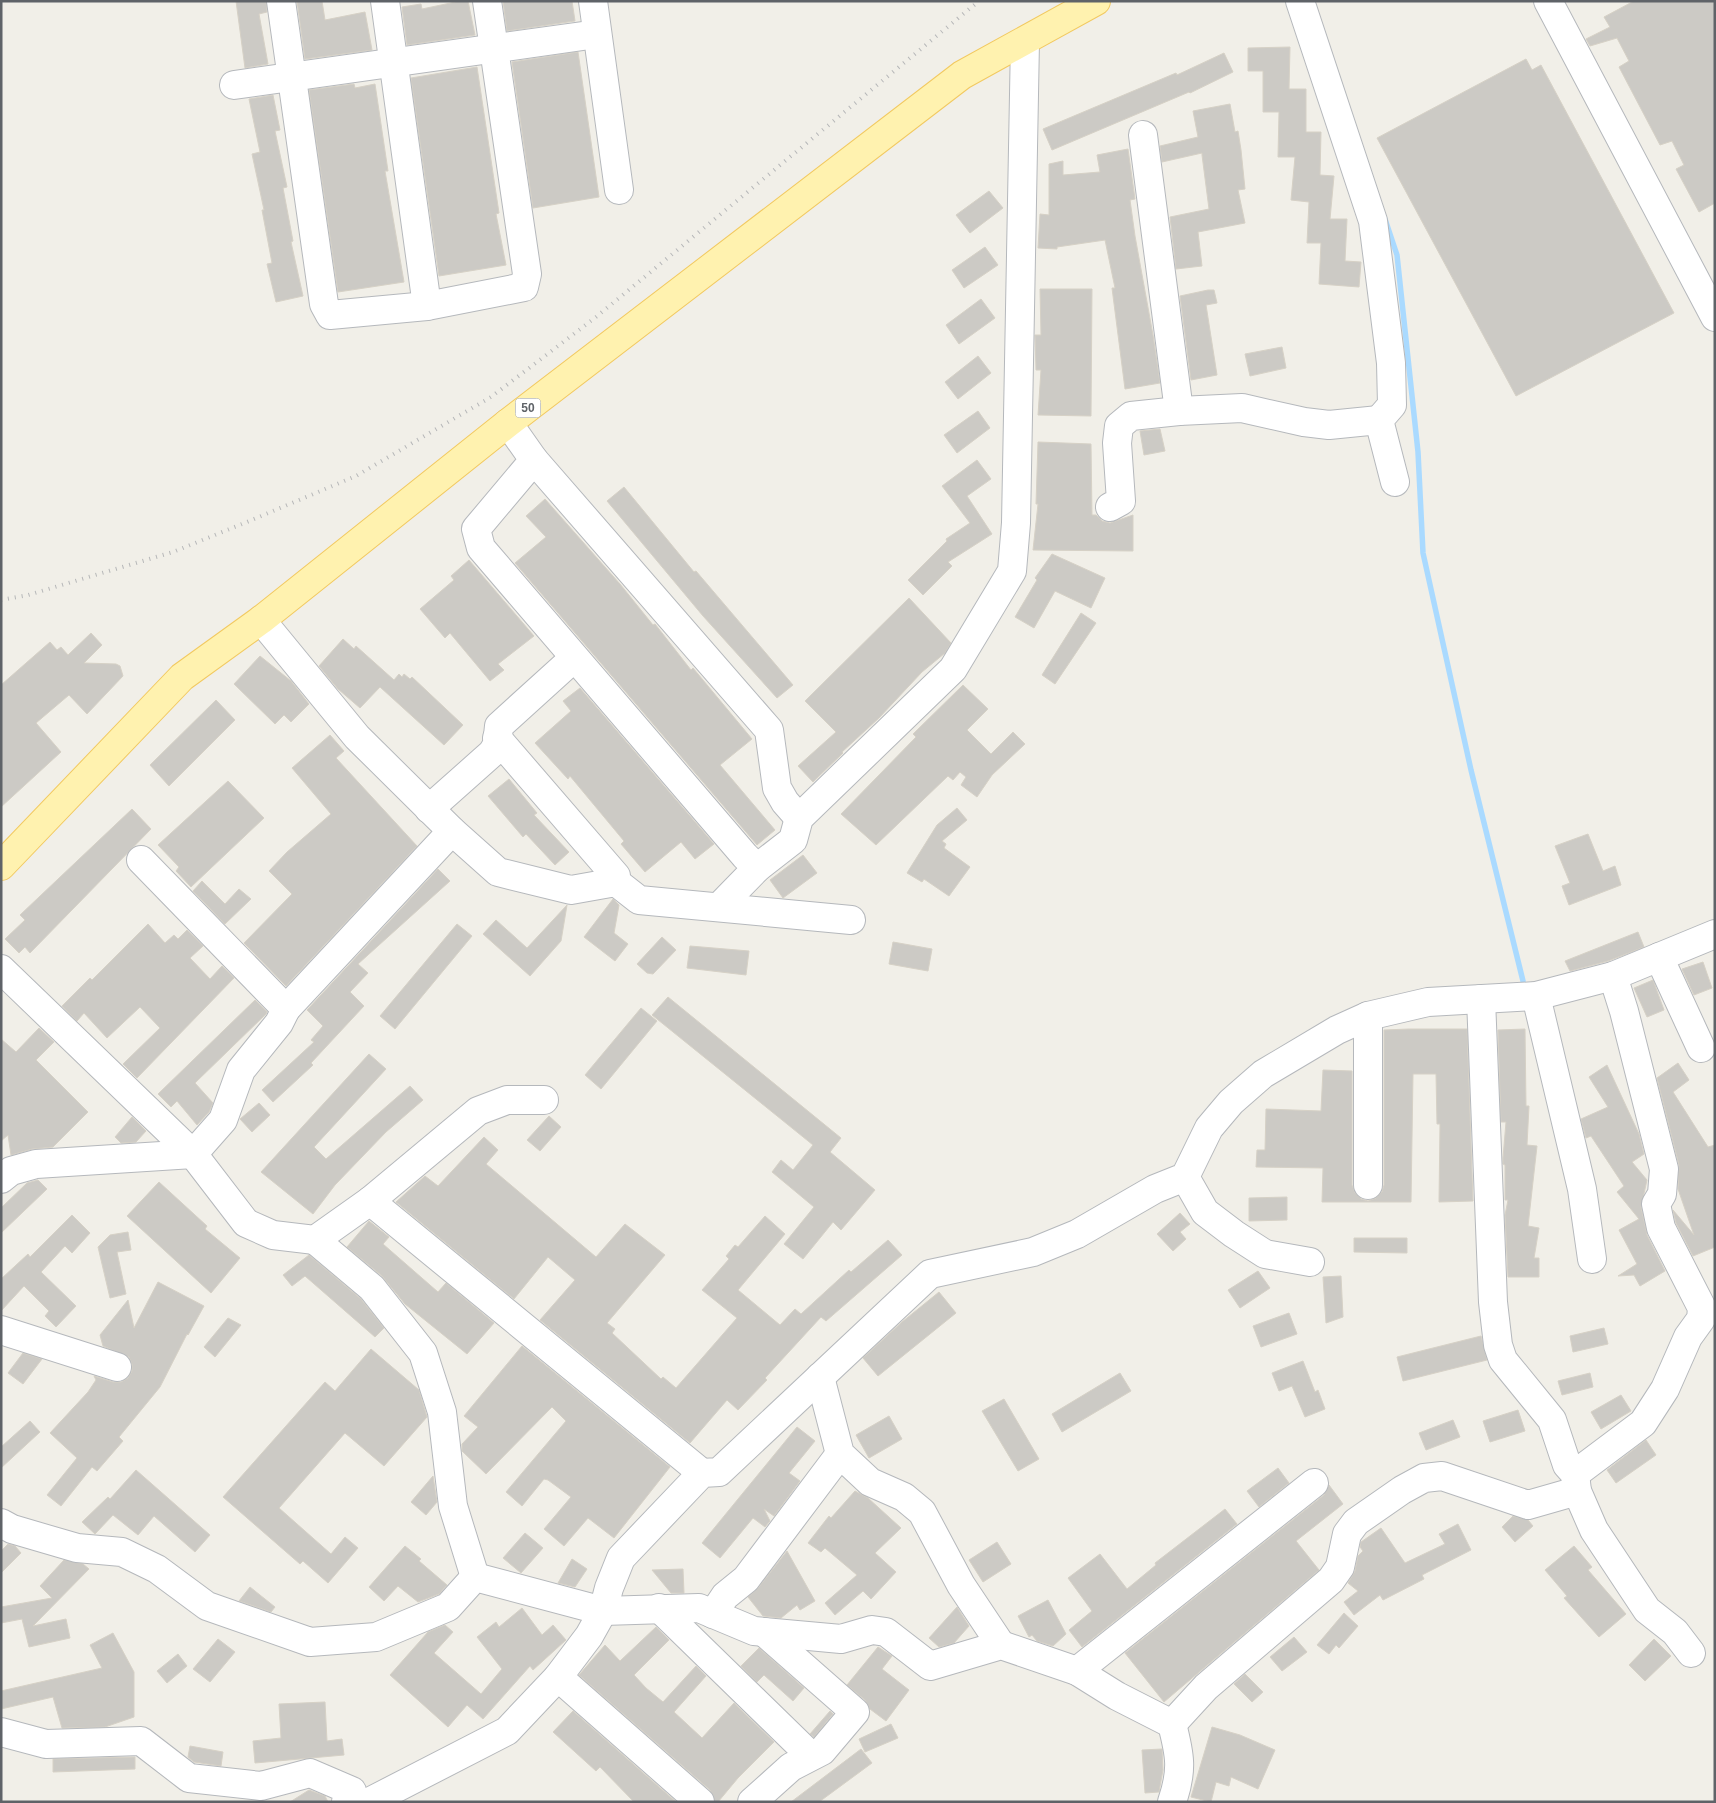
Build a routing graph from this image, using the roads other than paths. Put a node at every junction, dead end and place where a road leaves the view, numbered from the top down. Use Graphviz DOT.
graph roads {
  1 [pos="281,1"];
  2 [pos="385,1"];
  3 [pos="487,1"];
  4 [pos="593,1"];
  5 [pos="1096,1"];
  6 [pos="1300,1"];
  7 [pos="1548,1"];
  8 [pos="597,34"];
  9 [pos="1025,41"];
  10 [pos="493,47"];
  11 [pos="393,62"];
  12 [pos="292,77"];
  13 [pos="234,85"];
  14 [pos="1143,135"];
  15 [pos="619,190"];
  16 [pos="427,306"];
  17 [pos="1715,317"];
  18 [pos="1179,411"];
  19 [pos="1379,420"];
  20 [pos="508,424"];
  21 [pos="534,460"];
  22 [pos="1395,482"];
  23 [pos="1110,507"];
  24 [pos="261,620"];
  25 [pos="574,658"];
  26 [pos="497,738"];
  27 [pos="429,809"];
  28 [pos="799,818"];
  29 [pos="452,831"];
  30 [pos="141,860"];
  31 [pos="1,866"];
  32 [pos="757,868"];
  33 [pos="616,882"];
  34 [pos="719,906"];
  35 [pos="851,920"];
  36 [pos="1715,934"];
  37 [pos="1660,957"];
  38 [pos="1,969"];
  39 [pos="1613,976"];
  40 [pos="1536,996"];
  41 [pos="1481,1000"];
  42 [pos="286,1009"];
  43 [pos="1368,1016"];
  44 [pos="1701,1048"];
  45 [pos="544,1100"];
  46 [pos="193,1154"];
  47 [pos="1185,1177"];
  48 [pos="1,1179"];
  49 [pos="1368,1185"];
  50 [pos="370,1200"];
  51 [pos="315,1240"];
  52 [pos="1592,1259"];
  53 [pos="1310,1262"];
  54 [pos="1,1330"];
  55 [pos="117,1367"];
  56 [pos="820,1377"];
  57 [pos="840,1454"];
  58 [pos="702,1473"];
  59 [pos="1314,1483"];
  60 [pos="1576,1483"];
  61 [pos="1,1523"];
  62 [pos="474,1577"];
  63 [pos="659,1608"];
  64 [pos="603,1611"];
  65 [pos="713,1614"];
  66 [pos="764,1632"];
  67 [pos="1001,1645"];
  68 [pos="1691,1653"];
  69 [pos="1077,1671"];
  70 [pos="558,1677"];
  71 [pos="1172,1724"];
  72 [pos="1,1732"];
  73 [pos="810,1755"];
  74 [pos="346,1802"];
  75 [pos="369,1802"];
  76 [pos="700,1802"];
  77 [pos="752,1802"];
  78 [pos="1172,1802"];
  1 -- 12 [label="street"];
  2 -- 11 [label="street"];
  3 -- 10 [label="street"];
  4 -- 8 [label="street"];
  5 -- 9 [label="main road, 50"];
  6 -- 19 [label="street"];
  7 -- 17 [label="street"];
  8 -- 10 [label="street"];
  8 -- 15 [label="street"];
  9 -- 20 [label="main road, 50"];
  9 -- 28 [label="street"];
  10 -- 11 [label="street"];
  10 -- 16 [label="street"];
  11 -- 12 [label="street"];
  11 -- 16 [label="street"];
  12 -- 13 [label="street"];
  12 -- 16 [label="street"];
  14 -- 18 [label="street"];
  18 -- 19 [label="street"];
  18 -- 23 [label="street"];
  19 -- 22 [label="street"];
  20 -- 21 [label="street"];
  20 -- 24 [label="main road, 50"];
  21 -- 25 [label="street"];
  21 -- 28 [label="street"];
  24 -- 27 [label="street"];
  24 -- 31 [label="main road, 50"];
  25 -- 26 [label="street"];
  25 -- 32 [label="street"];
  26 -- 27 [label="street"];
  26 -- 33 [label="street"];
  27 -- 29 [label="street"];
  28 -- 32 [label="street"];
  29 -- 33 [label="street"];
  29 -- 42 [label="street"];
  30 -- 42 [label="street"];
  32 -- 34 [label="street"];
  33 -- 34 [label="street"];
  34 -- 35 [label="street"];
  36 -- 37 [label="street"];
  37 -- 39 [label="street"];
  37 -- 44 [label="street"];
  38 -- 46 [label="street"];
  39 -- 40 [label="street"];
  39 -- 60 [label="street"];
  40 -- 41 [label="street"];
  40 -- 52 [label="street"];
  41 -- 43 [label="street"];
  41 -- 60 [label="street"];
  42 -- 46 [label="street"];
  43 -- 47 [label="street"];
  43 -- 49 [label="street"];
  45 -- 50 [label="street"];
  46 -- 48 [label="street"];
  46 -- 51 [label="street"];
  47 -- 53 [label="street"];
  47 -- 56 [label="street"];
  50 -- 51 [label="street"];
  50 -- 58 [label="street"];
  51 -- 62 [label="street"];
  54 -- 55 [label="street"];
  56 -- 57 [label="street"];
  56 -- 58 [label="street"];
  57 -- 65 [label="street"];
  57 -- 67 [label="street"];
  58 -- 64 [label="street"];
  59 -- 69 [label="street"];
  60 -- 68 [label="street"];
  60 -- 71 [label="street"];
  61 -- 62 [label="street"];
  62 -- 64 [label="street"];
  63 -- 64 [label="street"];
  63 -- 65 [label="street"];
  63 -- 73 [label="street"];
  64 -- 70 [label="street"];
  65 -- 66 [label="street"];
  66 -- 67 [label="street"];
  66 -- 73 [label="street"];
  67 -- 69 [label="street"];
  69 -- 71 [label="street"];
  70 -- 75 [label="street"];
  70 -- 76 [label="street"];
  71 -- 78 [label="street"];
  72 -- 74 [label="street"];
  73 -- 77 [label="street"];
}
